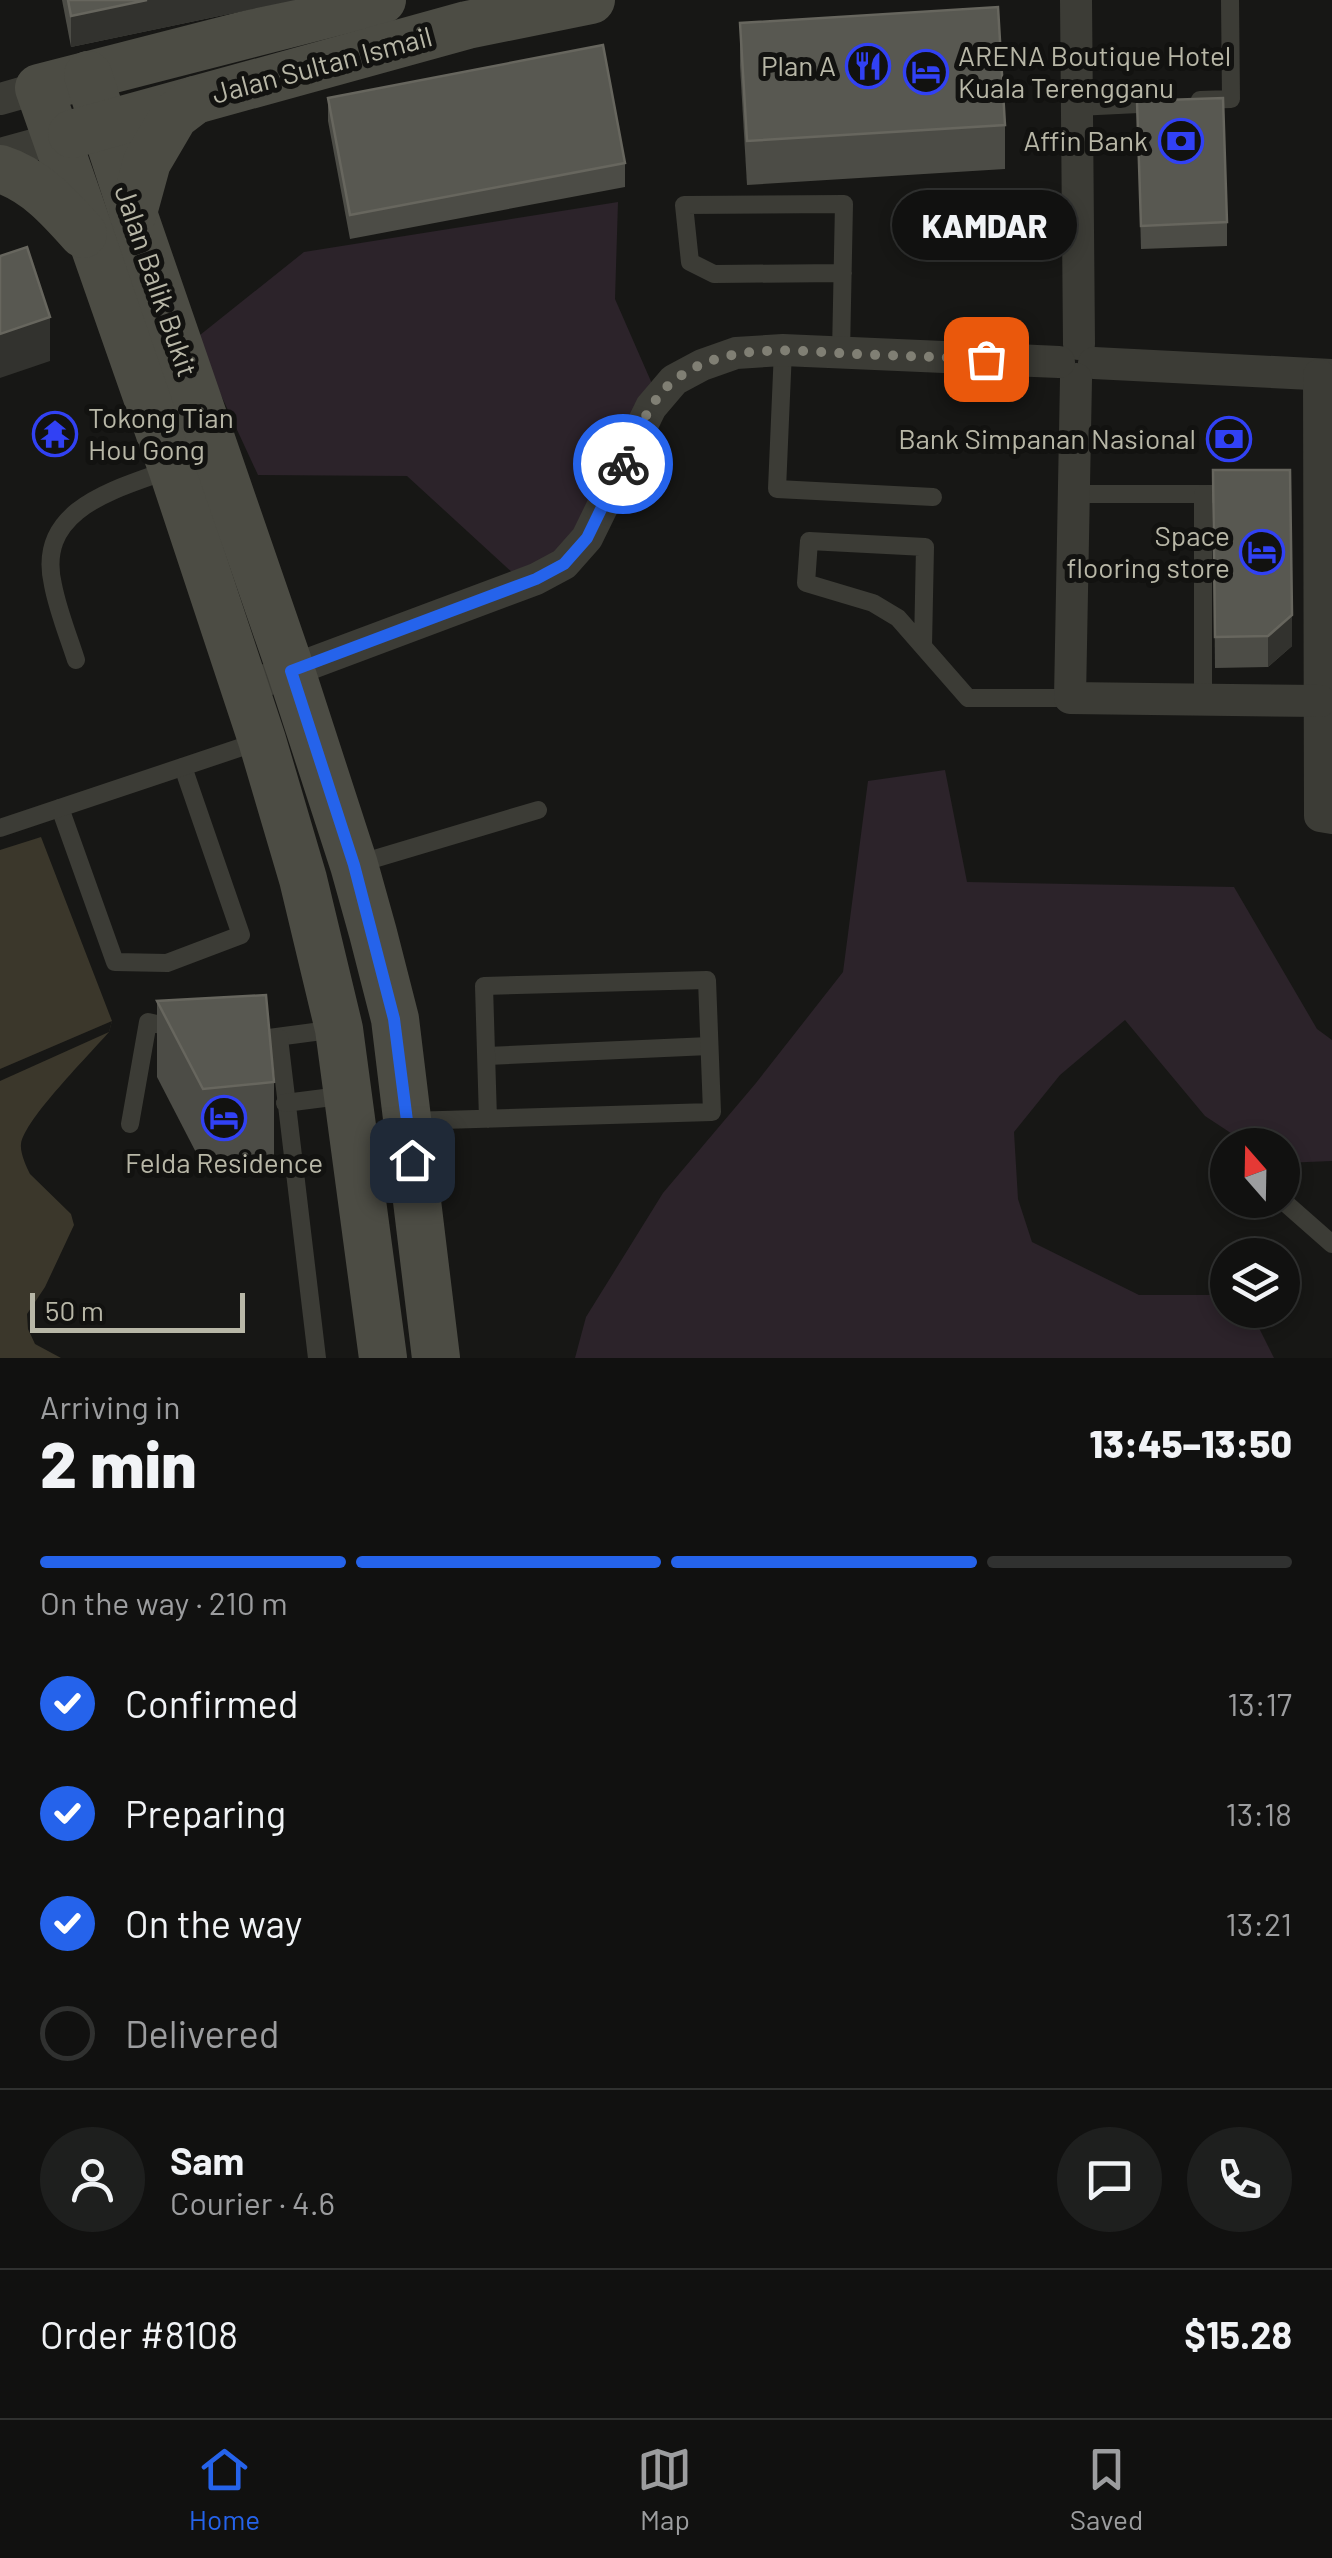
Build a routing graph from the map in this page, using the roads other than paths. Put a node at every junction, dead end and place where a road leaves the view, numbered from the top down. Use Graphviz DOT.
graph roads {
  1 [pos="382,0"];
  2 [pos="591,0"];
  3 [pos="1076,0"];
  4 [pos="1230,0"];
  5 [pos="88,76"];
  6 [pos="19,94"];
  7 [pos="195,100"];
  8 [pos="1078,107"];
  9 [pos="103,126"];
  10 [pos="56,139"];
  11 [pos="0,154"];
  12 [pos="0,169"];
  13 [pos="133,213"];
  14 [pos="92,244"];
  15 [pos="842,274"];
  16 [pos="783,350"];
  17 [pos="840,353"];
  18 [pos="1077,362"];
  19 [pos="1325,375"];
  20 [pos="172,468"];
  21 [pos="1073,494"];
  22 [pos="1203,494"];
  23 [pos="1242,494"];
  24 [pos="933,497"];
  25 [pos="923,646"];
  26 [pos="76,660"];
  27 [pos="291,671"];
  28 [pos="244,688"];
  29 [pos="1070,698"];
  30 [pos="1203,700"];
  31 [pos="1320,701"];
  32 [pos="262,740"];
  33 [pos="183,767"];
  34 [pos="60,808"];
  35 [pos="538,810"];
  36 [pos="1326,817"];
  37 [pos="0,828"];
  38 [pos="354,865"];
  39 [pos="339,1029"];
  40 [pos="204,1034"];
  41 [pos="242,1038"];
  42 [pos="278,1038"];
  43 [pos="709,1046"];
  44 [pos="487,1056"];
  45 [pos="349,1095"];
  46 [pos="285,1103"];
  47 [pos="488,1119"];
  48 [pos="408,1121"];
  49 [pos="130,1124"];
  50 [pos="1300,1216"];
  51 [pos="1332,1244"];
  52 [pos="317,1358"];
  53 [pos="383,1358"];
  54 [pos="436,1358"];
  1 -- 5 [label="main road, Jalan Sultan Ismail"];
  2 -- 7 [label="main road, Jalan Sultan Ismail"];
  3 -- 8 [label="street"];
  4 -- 8 [label="lane"];
  5 -- 6 [label="main road, Jalan Sultan Ismail"];
  5 -- 9 [label="main road, Jalan Balik Bukit"];
  6 -- 10 [label="main road, Jalan Balik Bukit"];
  7 -- 9 [label="main road, Jalan Sultan Ismail"];
  7 -- 13 [label="main road"];
  8 -- 18 [label="street"];
  9 -- 10 [label="main road, Jalan Sultan Ismail"];
  9 -- 13 [label="main road, Jalan Balik Bukit"];
  10 -- 11 [label="street"];
  10 -- 14 [label="main road, Jalan Balik Bukit"];
  12 -- 14 [label="main road"];
  13 -- 27 [label="main road, Jalan Balik Bukit"];
  14 -- 20 [label="main road, Jalan Balik Bukit"];
  15 -- 15 [label="lane"];
  15 -- 17 [label="lane"];
  16 -- 17 [label="street"];
  16 -- 24 [label="lane"];
  16 -- 27 [label="street"];
  17 -- 18 [label="street"];
  18 -- 19 [label="street"];
  18 -- 21 [label="street"];
  19 -- 31 [label="street"];
  20 -- 26 [label="lane"];
  20 -- 28 [label="main road, Jalan Balik Bukit"];
  21 -- 22 [label="lane"];
  21 -- 29 [label="street"];
  22 -- 23 [label="lane"];
  22 -- 30 [label="lane"];
  25 -- 25 [label="lane"];
  25 -- 29 [label="lane"];
  27 -- 28 [label="street"];
  27 -- 38 [label="main road, Jalan Balik Bukit"];
  28 -- 32 [label="main road, Jalan Balik Bukit"];
  29 -- 30 [label="street"];
  30 -- 31 [label="street"];
  31 -- 36 [label="street"];
  32 -- 33 [label="lane"];
  32 -- 39 [label="main road, Jalan Balik Bukit"];
  33 -- 34 [label="lane"];
  33 -- 34 [label="lane"];
  34 -- 37 [label="lane"];
  35 -- 38 [label="lane"];
  38 -- 48 [label="main road, Jalan Balik Bukit"];
  39 -- 42 [label="lane"];
  39 -- 45 [label="main road, Jalan Balik Bukit"];
  40 -- 49 [label="lane"];
  41 -- 42 [label="lane"];
  42 -- 46 [label="lane"];
  43 -- 44 [label="lane"];
  43 -- 44 [label="lane"];
  43 -- 47 [label="lane"];
  44 -- 47 [label="lane"];
  45 -- 46 [label="lane"];
  45 -- 53 [label="main road, Jalan Balik Bukit"];
  46 -- 52 [label="lane"];
  47 -- 48 [label="lane"];
  48 -- 54 [label="main road, Jalan Balik Bukit"];
  50 -- 51 [label="lane"];
}
